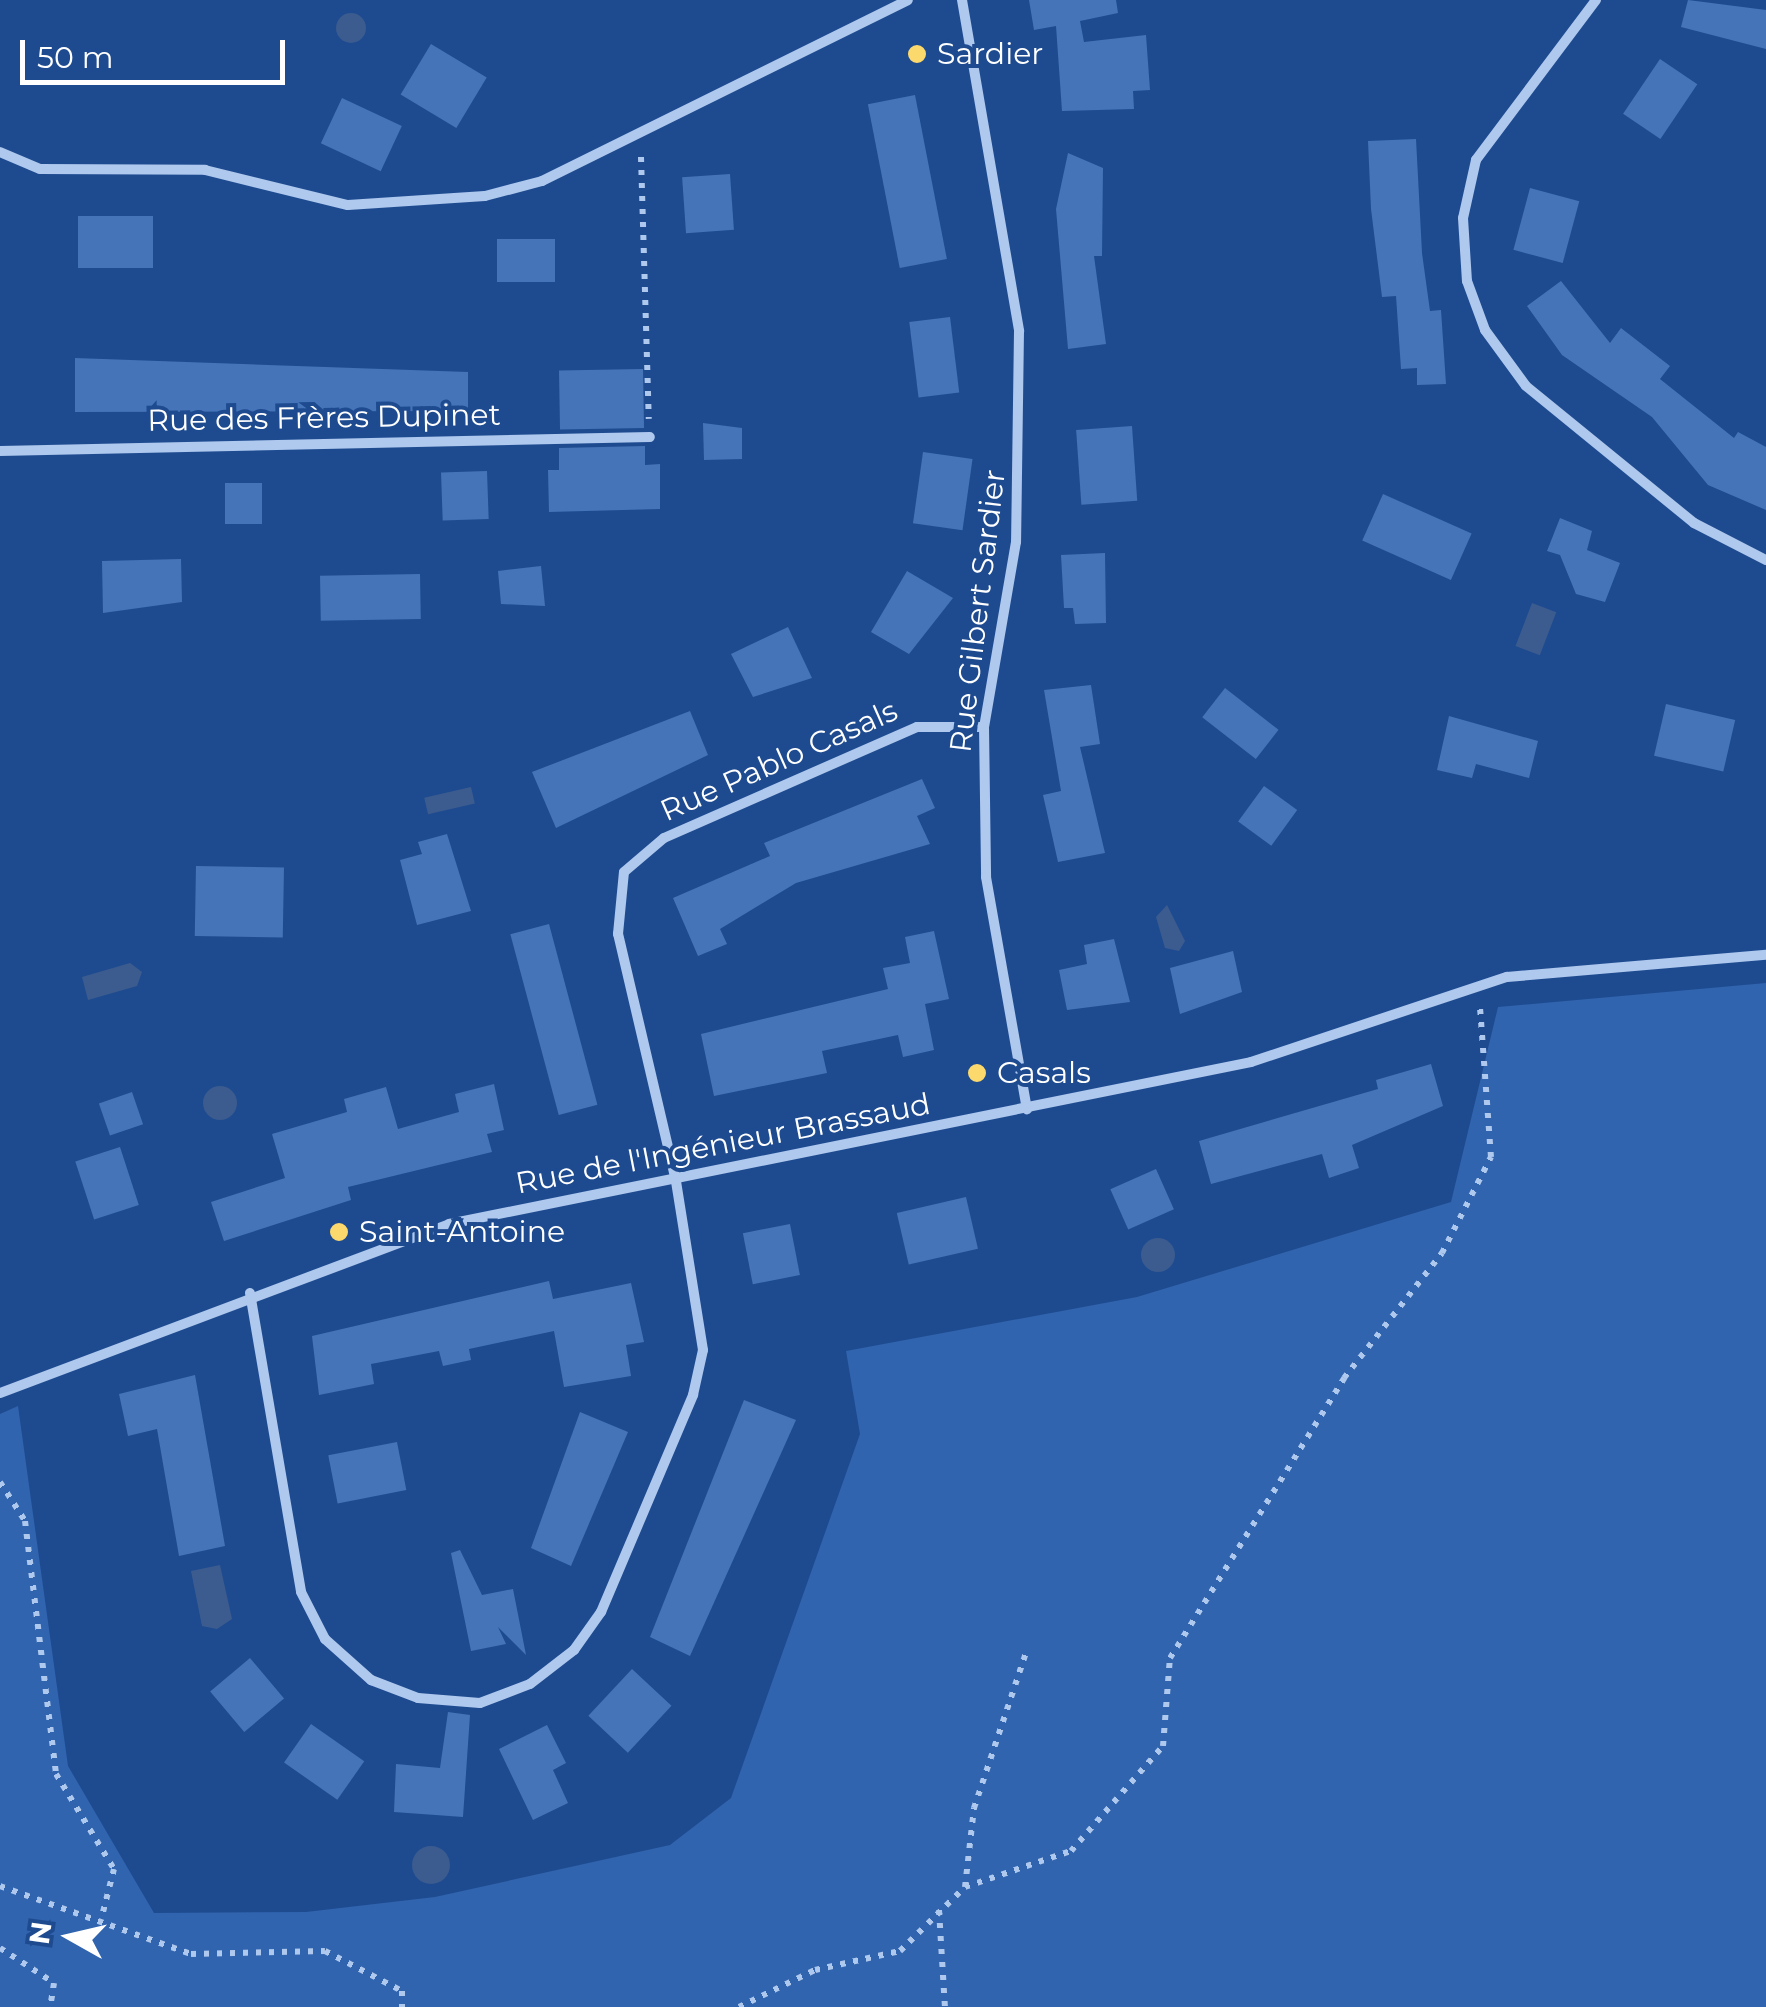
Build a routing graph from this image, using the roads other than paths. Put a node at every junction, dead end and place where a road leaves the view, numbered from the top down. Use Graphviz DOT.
graph roads {
  1 [pos="908,0"];
  2 [pos="962,0"];
  3 [pos="1596,0"];
  4 [pos="0,152"];
  5 [pos="650,437"];
  6 [pos="0,452"];
  7 [pos="1766,560"];
  8 [pos="984,727"];
  9 [pos="1766,954"];
  10 [pos="1027,1109"];
  11 [pos="676,1181"];
  12 [pos="250,1292"];
  13 [pos="0,1393"];
  1 -- 4 [label="street"];
  2 -- 8 [label="street, Rue Gilbert Sardier"];
  3 -- 7 [label="street"];
  5 -- 6 [label="street, Rue des Frères Dupinet"];
  8 -- 10 [label="street, Rue Gilbert Sardier"];
  8 -- 11 [label="street, Rue Pablo Casals"];
  9 -- 10 [label="street, Rue de l'Ingénieur Brassaud"];
  10 -- 11 [label="street, Rue de l'Ingénieur Brassaud"];
  11 -- 12 [label="street, Rue de l'Ingénieur Brassaud"];
  11 -- 12 [label="street, Rue Pablo Casals"];
  12 -- 13 [label="street, Rue de l'Ingénieur Brassaud"];
}
